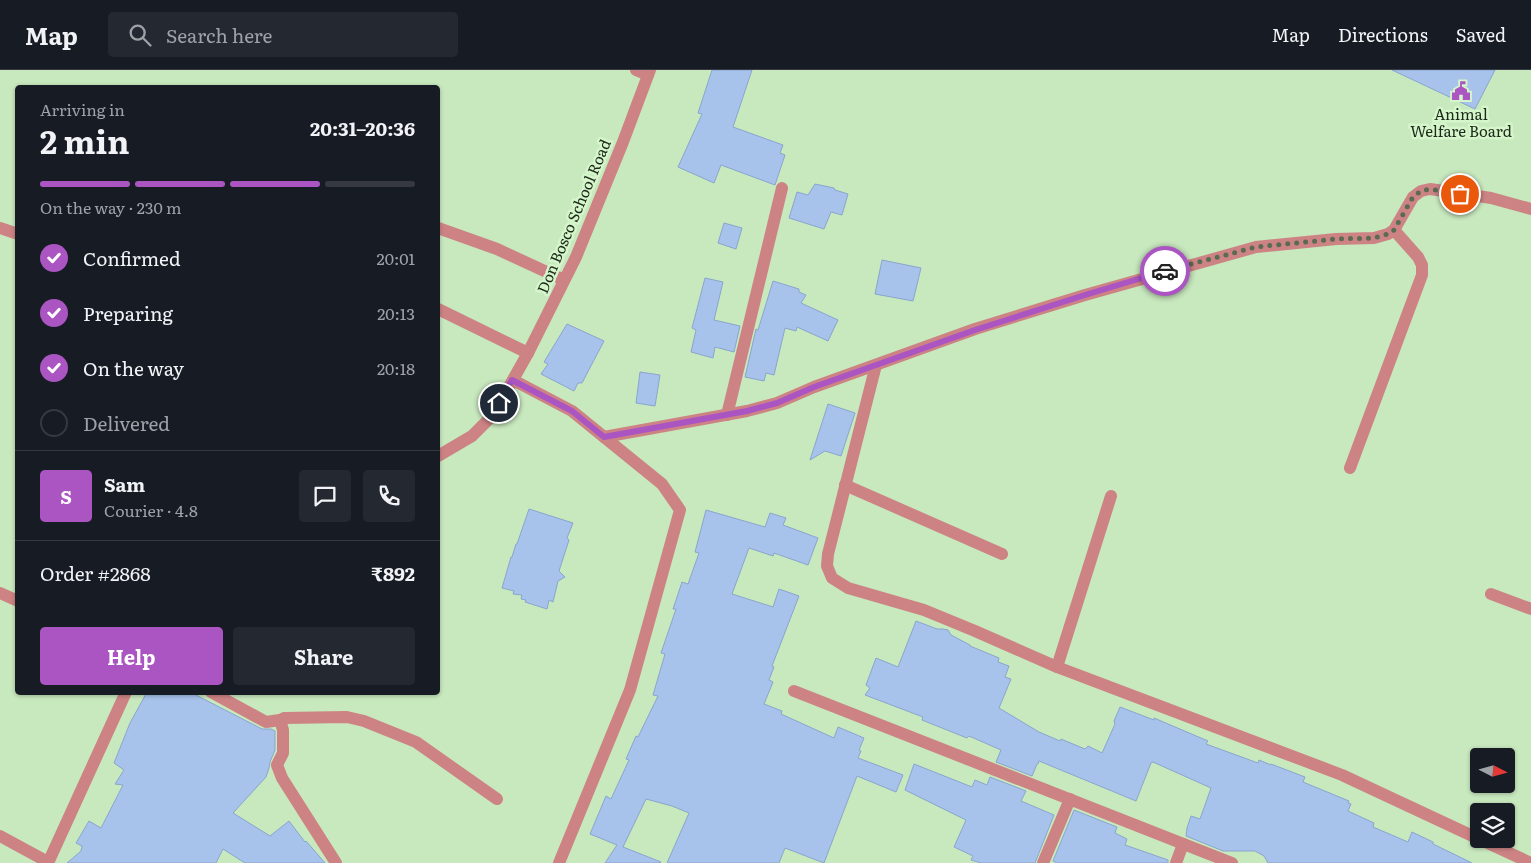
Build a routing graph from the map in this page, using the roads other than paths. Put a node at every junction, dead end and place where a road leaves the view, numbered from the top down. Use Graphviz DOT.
graph roads {
  1 [pos="636,70"];
  2 [pos="649,73"];
  3 [pos="782,188"];
  4 [pos="1531,209"];
  5 [pos="0,228"];
  6 [pos="440,229"];
  7 [pos="1394,230"];
  8 [pos="15,233"];
  9 [pos="564,280"];
  10 [pos="440,310"];
  11 [pos="528,353"];
  12 [pos="876,365"];
  13 [pos="512,380"];
  14 [pos="728,415"];
  15 [pos="604,437"];
  16 [pos="440,455"];
  17 [pos="1350,468"];
  18 [pos="845,485"];
  19 [pos="1112,496"];
  20 [pos="1002,554"];
  21 [pos="0,593"];
  22 [pos="1491,594"];
  23 [pos="15,600"];
  24 [pos="1531,610"];
  25 [pos="1057,667"];
  26 [pos="794,691"];
  27 [pos="125,695"];
  28 [pos="216,695"];
  29 [pos="280,720"];
  30 [pos="497,798"];
  31 [pos="1070,799"];
  32 [pos="1470,835"];
  33 [pos="0,836"];
  34 [pos="1183,844"];
  35 [pos="1498,848"];
  36 [pos="48,862"];
  37 [pos="336,863"];
  38 [pos="559,863"];
  39 [pos="1044,863"];
  40 [pos="1176,863"];
  41 [pos="1232,863"];
  42 [pos="1531,863"];
  1 -- 2 [label="street"];
  2 -- 9 [label="street, Don Bosco School Road"];
  3 -- 14 [label="street"];
  4 -- 7 [label="street"];
  5 -- 8 [label="street"];
  6 -- 9 [label="street"];
  7 -- 12 [label="street"];
  7 -- 17 [label="street"];
  9 -- 11 [label="street, Don Bosco School Road"];
  10 -- 11 [label="street"];
  11 -- 13 [label="street, Don Bosco School Road"];
  12 -- 14 [label="street"];
  12 -- 18 [label="street"];
  13 -- 15 [label="street"];
  13 -- 16 [label="street, Don Bosco School Road"];
  14 -- 15 [label="street"];
  15 -- 38 [label="street"];
  18 -- 20 [label="street"];
  18 -- 25 [label="street"];
  19 -- 25 [label="street"];
  21 -- 23 [label="street"];
  22 -- 24 [label="street"];
  25 -- 32 [label="street"];
  26 -- 31 [label="street"];
  27 -- 36 [label="street"];
  28 -- 29 [label="street"];
  29 -- 30 [label="street"];
  29 -- 37 [label="street"];
  31 -- 34 [label="street"];
  31 -- 39 [label="street"];
  33 -- 36 [label="street"];
  34 -- 40 [label="street"];
  34 -- 41 [label="street"];
  35 -- 42 [label="street"];
}
